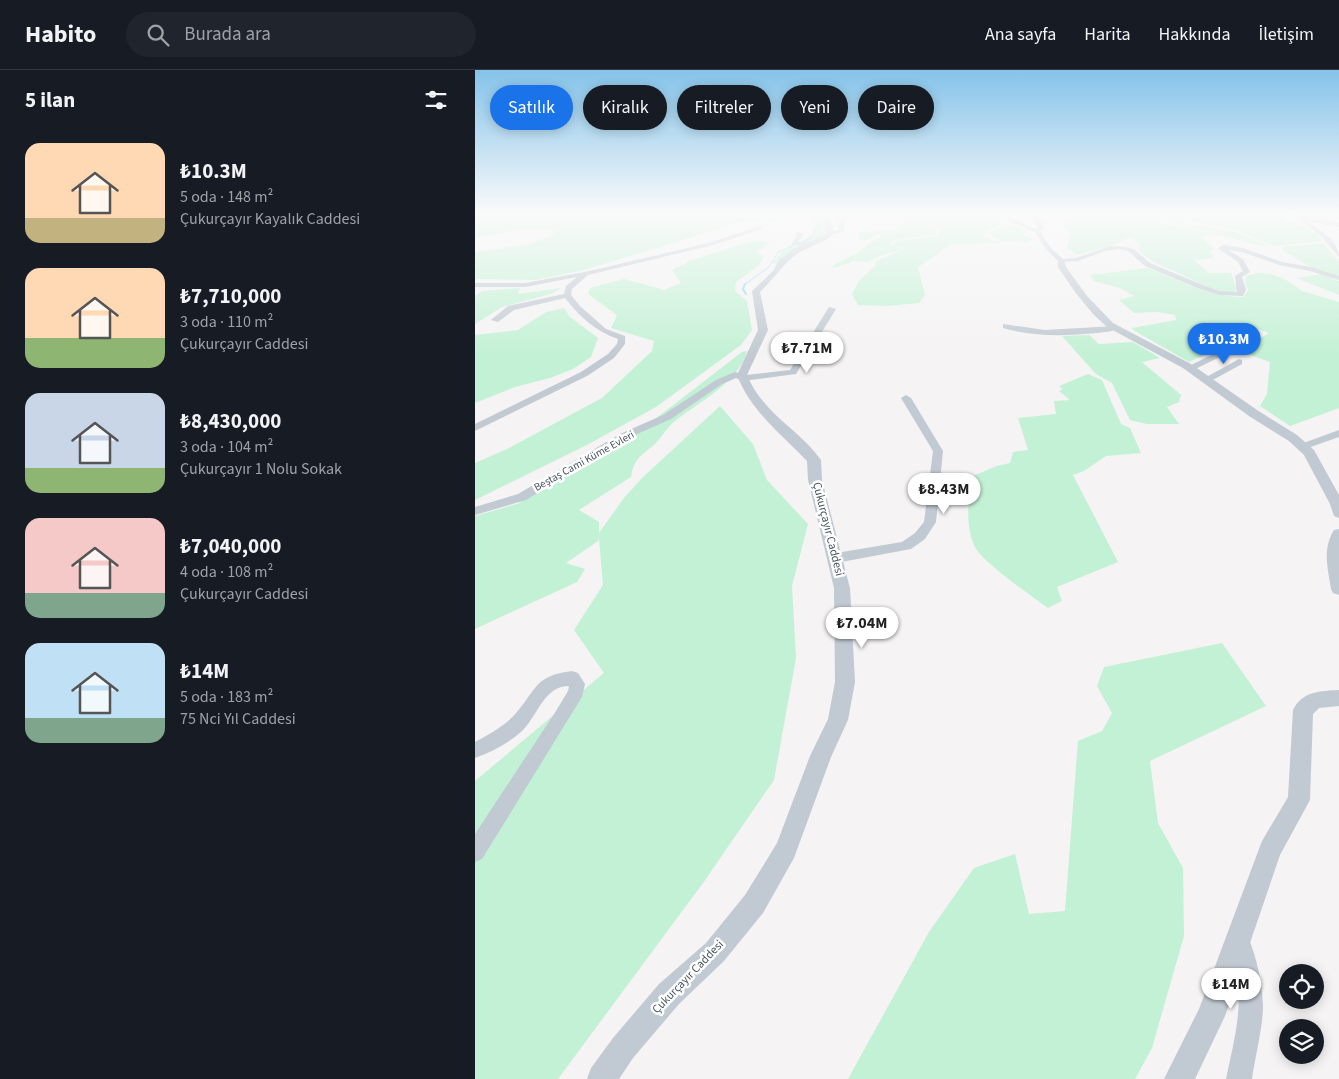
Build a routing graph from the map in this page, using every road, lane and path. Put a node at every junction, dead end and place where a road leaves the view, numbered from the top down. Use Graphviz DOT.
graph roads {
  1 [pos="640,261"];
  2 [pos="783,261"];
  3 [pos="1061,261"];
  4 [pos="1142,261"];
  5 [pos="1242,261"];
  6 [pos="1272,261"];
  7 [pos="586,274"];
  8 [pos="1339,278"];
  9 [pos="475,285"];
  10 [pos="563,296"];
  11 [pos="554,306"];
  12 [pos="832,310"];
  13 [pos="495,320"];
  14 [pos="1006,326"];
  15 [pos="1115,328"];
  16 [pos="1248,340"];
  17 [pos="1239,362"];
  18 [pos="1189,368"];
  19 [pos="742,376"];
  20 [pos="1206,380"];
  21 [pos="906,398"];
  22 [pos="475,428"];
  23 [pos="1339,433"];
  24 [pos="1302,447"];
  25 [pos="475,511"];
  26 [pos="1339,513"];
  27 [pos="1339,534"];
  28 [pos="835,558"];
  29 [pos="1339,588"];
  30 [pos="1339,698"];
  31 [pos="475,750"];
  32 [pos="475,852"];
  33 [pos="1238,939"];
  34 [pos="602,1079"];
  35 [pos="1179,1079"];
  36 [pos="1239,1079"];
  1 -- 7 [label="street"];
  2 -- 19 [label="street"];
  3 -- 15 [label="street"];
  4 -- 5 [label="street"];
  6 -- 8 [label="street"];
  7 -- 9 [label="street"];
  7 -- 10 [label="street"];
  10 -- 11 [label="street"];
  10 -- 13 [label="street"];
  10 -- 22 [label="street"];
  12 -- 19 [label="street, Beştaş Cami Küme Evleri"];
  14 -- 15 [label="street"];
  15 -- 18 [label="street"];
  16 -- 18 [label="street"];
  17 -- 20 [label="street"];
  18 -- 20 [label="street"];
  19 -- 25 [label="street, Beştaş Cami Küme Evleri"];
  19 -- 28 [label="street, Çukurçayır Caddesi"];
  20 -- 24 [label="street"];
  21 -- 28 [label="street"];
  23 -- 24 [label="street"];
  24 -- 26 [label="street"];
  27 -- 29 [label="street"];
  28 -- 34 [label="street, Çukurçayır Caddesi"];
  30 -- 33 [label="street"];
  31 -- 32 [label="street"];
  33 -- 35 [label="street"];
  33 -- 36 [label="street"];
}
